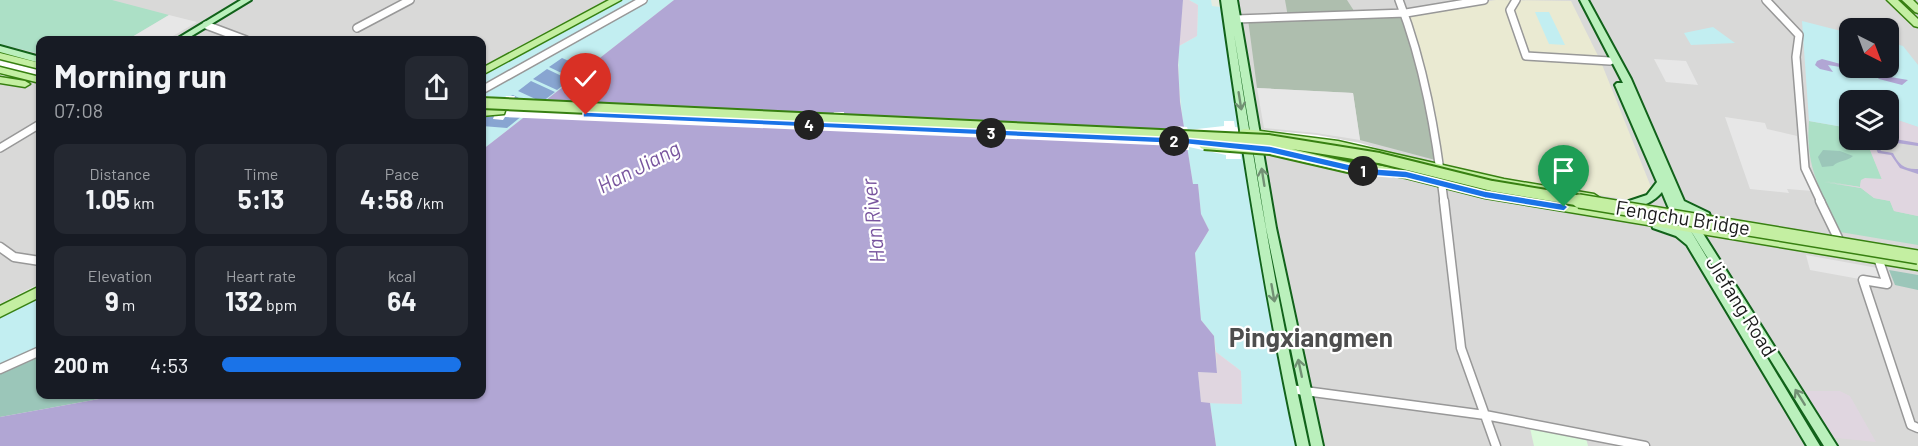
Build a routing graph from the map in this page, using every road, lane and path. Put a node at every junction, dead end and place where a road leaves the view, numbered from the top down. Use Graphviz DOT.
graph roads {
  1 [pos="247,0"];
  2 [pos="410,0"];
  3 [pos="604,0"];
  4 [pos="616,0"];
  5 [pos="643,0"];
  6 [pos="1225,0"];
  7 [pos="1233,0"];
  8 [pos="1400,0"];
  9 [pos="1484,0"];
  10 [pos="1516,0"];
  11 [pos="1578,0"];
  12 [pos="1584,0"];
  13 [pos="1766,0"];
  14 [pos="1892,0"];
  15 [pos="1907,0"];
  16 [pos="1918,10"];
  17 [pos="1406,13"];
  18 [pos="1236,19"];
  19 [pos="1918,24"];
  20 [pos="206,25"];
  21 [pos="357,28"];
  22 [pos="186,36"];
  23 [pos="235,36"];
  24 [pos="0,49"];
  25 [pos="0,56"];
  26 [pos="36,59"];
  27 [pos="1610,61"];
  28 [pos="486,64"];
  29 [pos="0,65"];
  30 [pos="36,65"];
  31 [pos="0,70"];
  32 [pos="486,70"];
  33 [pos="36,73"];
  34 [pos="36,79"];
  35 [pos="0,80"];
  36 [pos="36,86"];
  37 [pos="486,88"];
  38 [pos="486,103"];
  39 [pos="502,108"];
  40 [pos="486,110"];
  41 [pos="36,126"];
  42 [pos="1250,133"];
  43 [pos="1184,138"];
  44 [pos="0,148"];
  45 [pos="1253,150"];
  46 [pos="1405,159"];
  47 [pos="1440,167"];
  48 [pos="1406,174"];
  49 [pos="1662,183"];
  50 [pos="1441,184"];
  51 [pos="1633,204"];
  52 [pos="1679,209"];
  53 [pos="1642,220"];
  54 [pos="1688,228"];
  55 [pos="1737,236"];
  56 [pos="1838,238"];
  57 [pos="0,247"];
  58 [pos="1700,247"];
  59 [pos="1918,254"];
  60 [pos="1878,258"];
  61 [pos="36,260"];
  62 [pos="1918,263"];
  63 [pos="36,287"];
  64 [pos="36,293"];
  65 [pos="0,305"];
  66 [pos="0,312"];
  67 [pos="36,353"];
  68 [pos="0,369"];
  69 [pos="1290,389"];
  70 [pos="1305,390"];
  71 [pos="1485,415"];
  72 [pos="1918,428"];
  73 [pos="1303,446"];
  74 [pos="1317,446"];
  75 [pos="1496,446"];
  76 [pos="1646,446"];
  77 [pos="1814,446"];
  78 [pos="1831,446"];
  1 -- 20 [label="main road"];
  2 -- 21 [label="street"];
  3 -- 28 [label="main road"];
  4 -- 32 [label="main road"];
  5 -- 37 [label="street"];
  6 -- 42 [label="main road, one-way"];
  7 -- 18 [label="main road"];
  8 -- 17 [label="street"];
  9 -- 17 [label="street"];
  10 -- 27 [label="street"];
  11 -- 27 [label="main road, Jiefang Road"];
  12 -- 52 [label="main road, Jiefang Road"];
  13 -- 56 [label="street"];
  14 -- 19 [label="main road"];
  15 -- 16 [label="main road"];
  17 -- 18 [label="street"];
  17 -- 47 [label="street"];
  18 -- 42 [label="main road"];
  20 -- 22 [label="main road"];
  20 -- 23 [label="street"];
  24 -- 26 [label="main road"];
  25 -- 30 [label="main road"];
  27 -- 49 [label="main road, Jiefang Road"];
  29 -- 33 [label="main road"];
  31 -- 34 [label="main road"];
  35 -- 36 [label="main road"];
  38 -- 39 [label="main road, Fengchu Bridge, bridge"];
  39 -- 40 [label="main road, Fengchu Bridge"];
  39 -- 43 [label="main road, Fengchu Bridge"];
  41 -- 44 [label="street"];
  42 -- 45 [label="main road"];
  42 -- 46 [label="main road"];
  43 -- 46 [label="main road, bridge"];
  43 -- 48 [label="main road, bridge"];
  43 -- 59 [label="main road, Fengchu Bridge, bridge"];
  43 -- 62 [label="main road, Fengchu Bridge, bridge"];
  45 -- 48 [label="main road"];
  45 -- 69 [label="main road, one-way"];
  70 -- 45 [label="main road, one-way"];
  46 -- 47 [label="main road"];
  47 -- 50 [label="street"];
  47 -- 51 [label="main road"];
  48 -- 50 [label="main road"];
  49 -- 51 [label="main road"];
  49 -- 52 [label="main road, Jiefang Road"];
  50 -- 53 [label="main road"];
  50 -- 71 [label="street"];
  51 -- 52 [label="main road"];
  52 -- 54 [label="main road, Jiefang Road"];
  52 -- 56 [label="main road"];
  53 -- 54 [label="main road"];
  53 -- 58 [label="main road"];
  54 -- 55 [label="main road"];
  54 -- 58 [label="main road, Jiefang Road"];
  55 -- 58 [label="main road"];
  55 -- 60 [label="main road"];
  56 -- 59 [label="main road"];
  57 -- 61 [label="street"];
  58 -- 77 [label="main road, Jiefang Road"];
  78 -- 58 [label="main road, Jiefang Road, one-way"];
  60 -- 62 [label="main road"];
  60 -- 72 [label="street"];
  63 -- 65 [label="main road"];
  64 -- 66 [label="main road"];
  67 -- 68 [label="street"];
  69 -- 70 [label="street"];
  69 -- 73 [label="main road"];
  70 -- 71 [label="street"];
  70 -- 74 [label="main road"];
  71 -- 75 [label="street"];
  71 -- 76 [label="street"];
}
